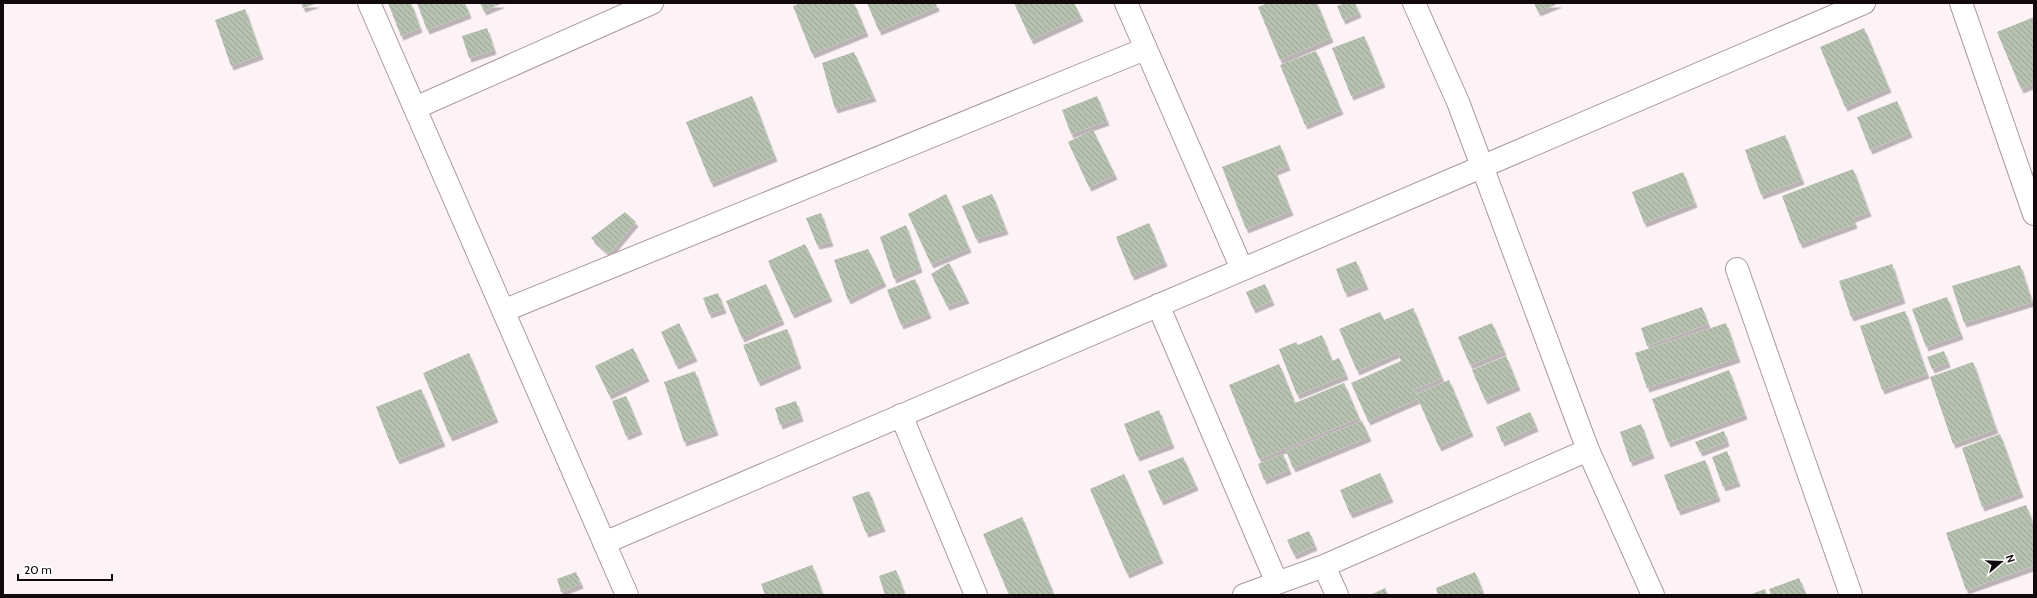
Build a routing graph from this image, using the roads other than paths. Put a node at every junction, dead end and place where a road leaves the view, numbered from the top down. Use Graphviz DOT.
graph roads {
  1 [pos="369,3"];
  2 [pos="652,3"];
  3 [pos="1126,3"];
  4 [pos="1414,3"];
  5 [pos="1864,3"];
  6 [pos="1961,3"];
  7 [pos="1145,49"];
  8 [pos="415,108"];
  9 [pos="1482,166"];
  10 [pos="2034,214"];
  11 [pos="1242,269"];
  12 [pos="1737,269"];
  13 [pos="1158,305"];
  14 [pos="503,311"];
  15 [pos="901,416"];
  16 [pos="1588,450"];
  17 [pos="604,543"];
  18 [pos="1324,566"];
  19 [pos="1276,583"];
  20 [pos="627,595"];
  21 [pos="976,595"];
  22 [pos="1244,595"];
  23 [pos="1337,595"];
  24 [pos="1653,595"];
  25 [pos="1850,595"];
  1 -- 8 [label="street"];
  2 -- 8 [label="street"];
  3 -- 7 [label="street"];
  4 -- 9 [label="street"];
  5 -- 9 [label="street"];
  6 -- 10 [label="street"];
  7 -- 11 [label="street"];
  7 -- 14 [label="street"];
  8 -- 14 [label="street"];
  9 -- 11 [label="street"];
  9 -- 16 [label="street"];
  11 -- 13 [label="street"];
  12 -- 25 [label="street"];
  13 -- 15 [label="street"];
  13 -- 19 [label="street"];
  14 -- 17 [label="street"];
  15 -- 17 [label="street"];
  15 -- 21 [label="street"];
  16 -- 18 [label="street"];
  16 -- 24 [label="street"];
  17 -- 20 [label="street"];
  18 -- 19 [label="street"];
  18 -- 23 [label="street"];
  19 -- 22 [label="street"];
}
